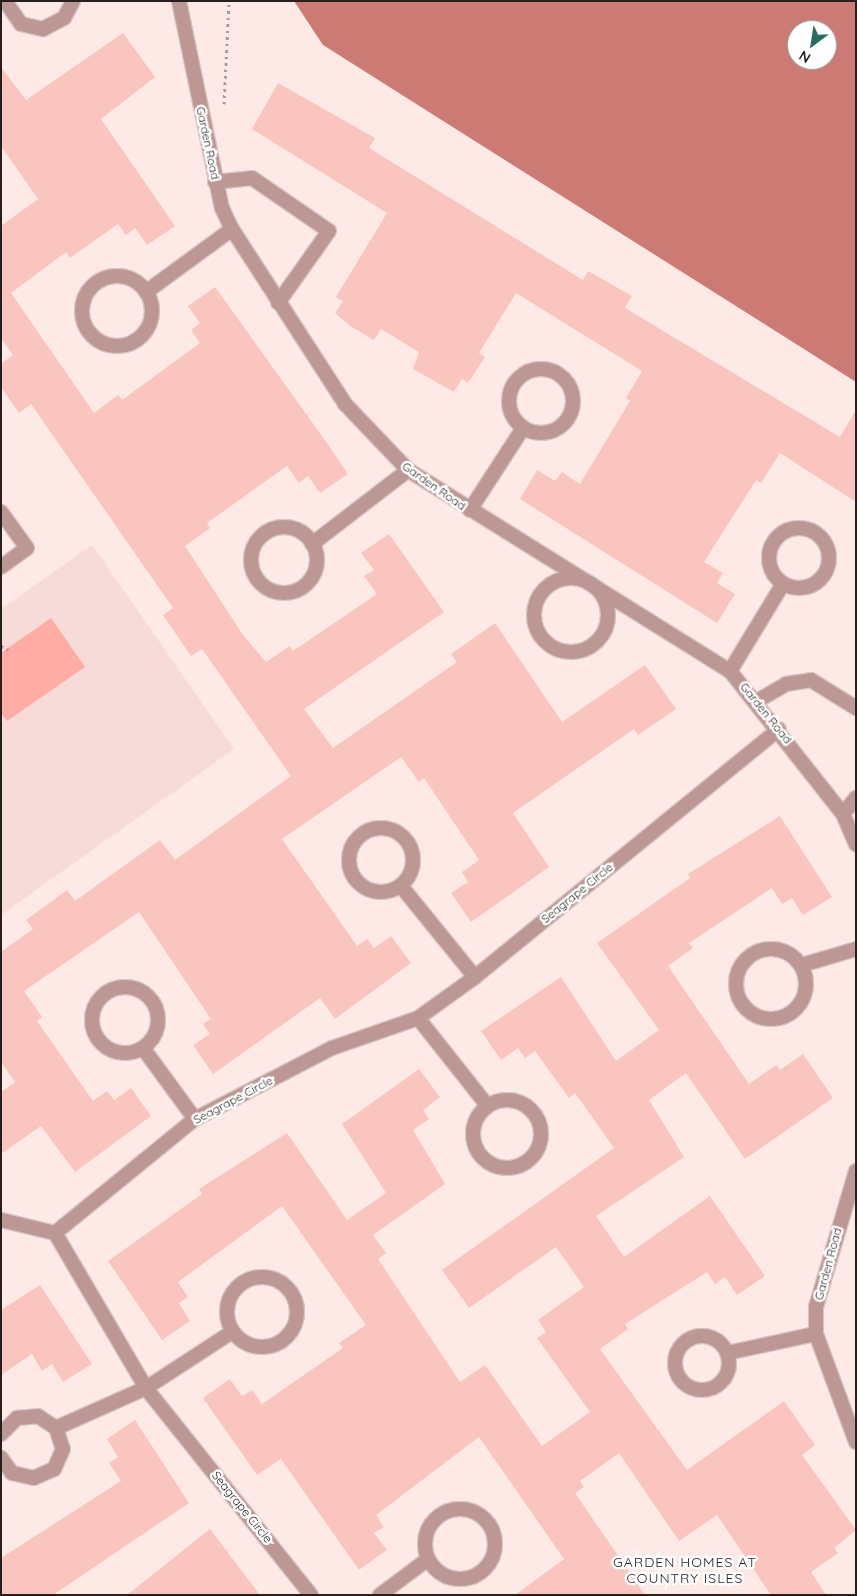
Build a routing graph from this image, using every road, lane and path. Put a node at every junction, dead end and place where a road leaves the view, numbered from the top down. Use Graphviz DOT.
graph roads {
  1 [pos="4,1"];
  2 [pos="73,1"];
  3 [pos="179,1"];
  4 [pos="229,1"];
  5 [pos="223,114"];
  6 [pos="215,182"];
  7 [pos="232,229"];
  8 [pos="146,292"];
  9 [pos="278,303"];
  10 [pos="523,428"];
  11 [pos="408,470"];
  12 [pos="470,510"];
  13 [pos="1,512"];
  14 [pos="312,544"];
  15 [pos="1,567"];
  16 [pos="783,584"];
  17 [pos="596,586"];
  18 [pos="1,646"];
  19 [pos="8,649"];
  20 [pos="730,671"];
  21 [pos="757,701"];
  22 [pos="856,708"];
  23 [pos="779,729"];
  24 [pos="856,798"];
  25 [pos="843,814"];
  26 [pos="856,844"];
  27 [pos="401,886"];
  28 [pos="856,949"];
  29 [pos="802,965"];
  30 [pos="475,977"];
  31 [pos="418,1018"];
  32 [pos="143,1048"];
  33 [pos="487,1105"];
  34 [pos="195,1120"];
  35 [pos="856,1171"];
  36 [pos="1,1220"];
  37 [pos="55,1233"];
  38 [pos="232,1332"];
  39 [pos="816,1334"];
  40 [pos="727,1353"];
  41 [pos="146,1388"];
  42 [pos="856,1412"];
  43 [pos="56,1428"];
  44 [pos="1,1434"];
  45 [pos="855,1440"];
  46 [pos="1,1458"];
  47 [pos="428,1559"];
  48 [pos="311,1595"];
  49 [pos="380,1595"];
  1 -- 2 [label="street"];
  3 -- 6 [label="street, Garden Road"];
  4 -- 5 [label="path"];
  6 -- 7 [label="street, Garden Road"];
  6 -- 9 [label="street"];
  7 -- 8 [label="street"];
  7 -- 9 [label="street, Garden Road"];
  8 -- 8 [label="street"];
  9 -- 11 [label="street, Garden Road"];
  10 -- 10 [label="street"];
  10 -- 12 [label="street"];
  11 -- 12 [label="street, Garden Road"];
  11 -- 14 [label="street"];
  12 -- 17 [label="street, Garden Road"];
  13 -- 15 [label="street"];
  14 -- 14 [label="street"];
  16 -- 16 [label="street"];
  16 -- 20 [label="street"];
  17 -- 17 [label="street"];
  17 -- 20 [label="street, Garden Road"];
  18 -- 19 [label="path"];
  20 -- 21 [label="street, Garden Road"];
  21 -- 22 [label="street"];
  21 -- 23 [label="street, Garden Road"];
  23 -- 25 [label="street, Garden Road"];
  23 -- 30 [label="street, Seagrape Circle"];
  24 -- 25 [label="street"];
  25 -- 26 [label="street, Garden Road"];
  27 -- 27 [label="street"];
  27 -- 30 [label="street"];
  28 -- 29 [label="street"];
  29 -- 29 [label="street"];
  30 -- 31 [label="street, Seagrape Circle"];
  31 -- 33 [label="street"];
  31 -- 34 [label="street, Seagrape Circle"];
  32 -- 32 [label="street"];
  32 -- 34 [label="street"];
  33 -- 33 [label="street"];
  34 -- 37 [label="street, Seagrape Circle"];
  35 -- 39 [label="street, Garden Road"];
  36 -- 37 [label="street"];
  37 -- 41 [label="street, Seagrape Circle"];
  38 -- 38 [label="street"];
  38 -- 41 [label="street"];
  39 -- 40 [label="street"];
  39 -- 45 [label="street, Garden Road"];
  41 -- 43 [label="street"];
  41 -- 48 [label="street, Seagrape Circle"];
  42 -- 45 [label="street"];
  43 -- 44 [label="street"];
  43 -- 46 [label="street"];
  47 -- 47 [label="street"];
  47 -- 49 [label="street"];
}
